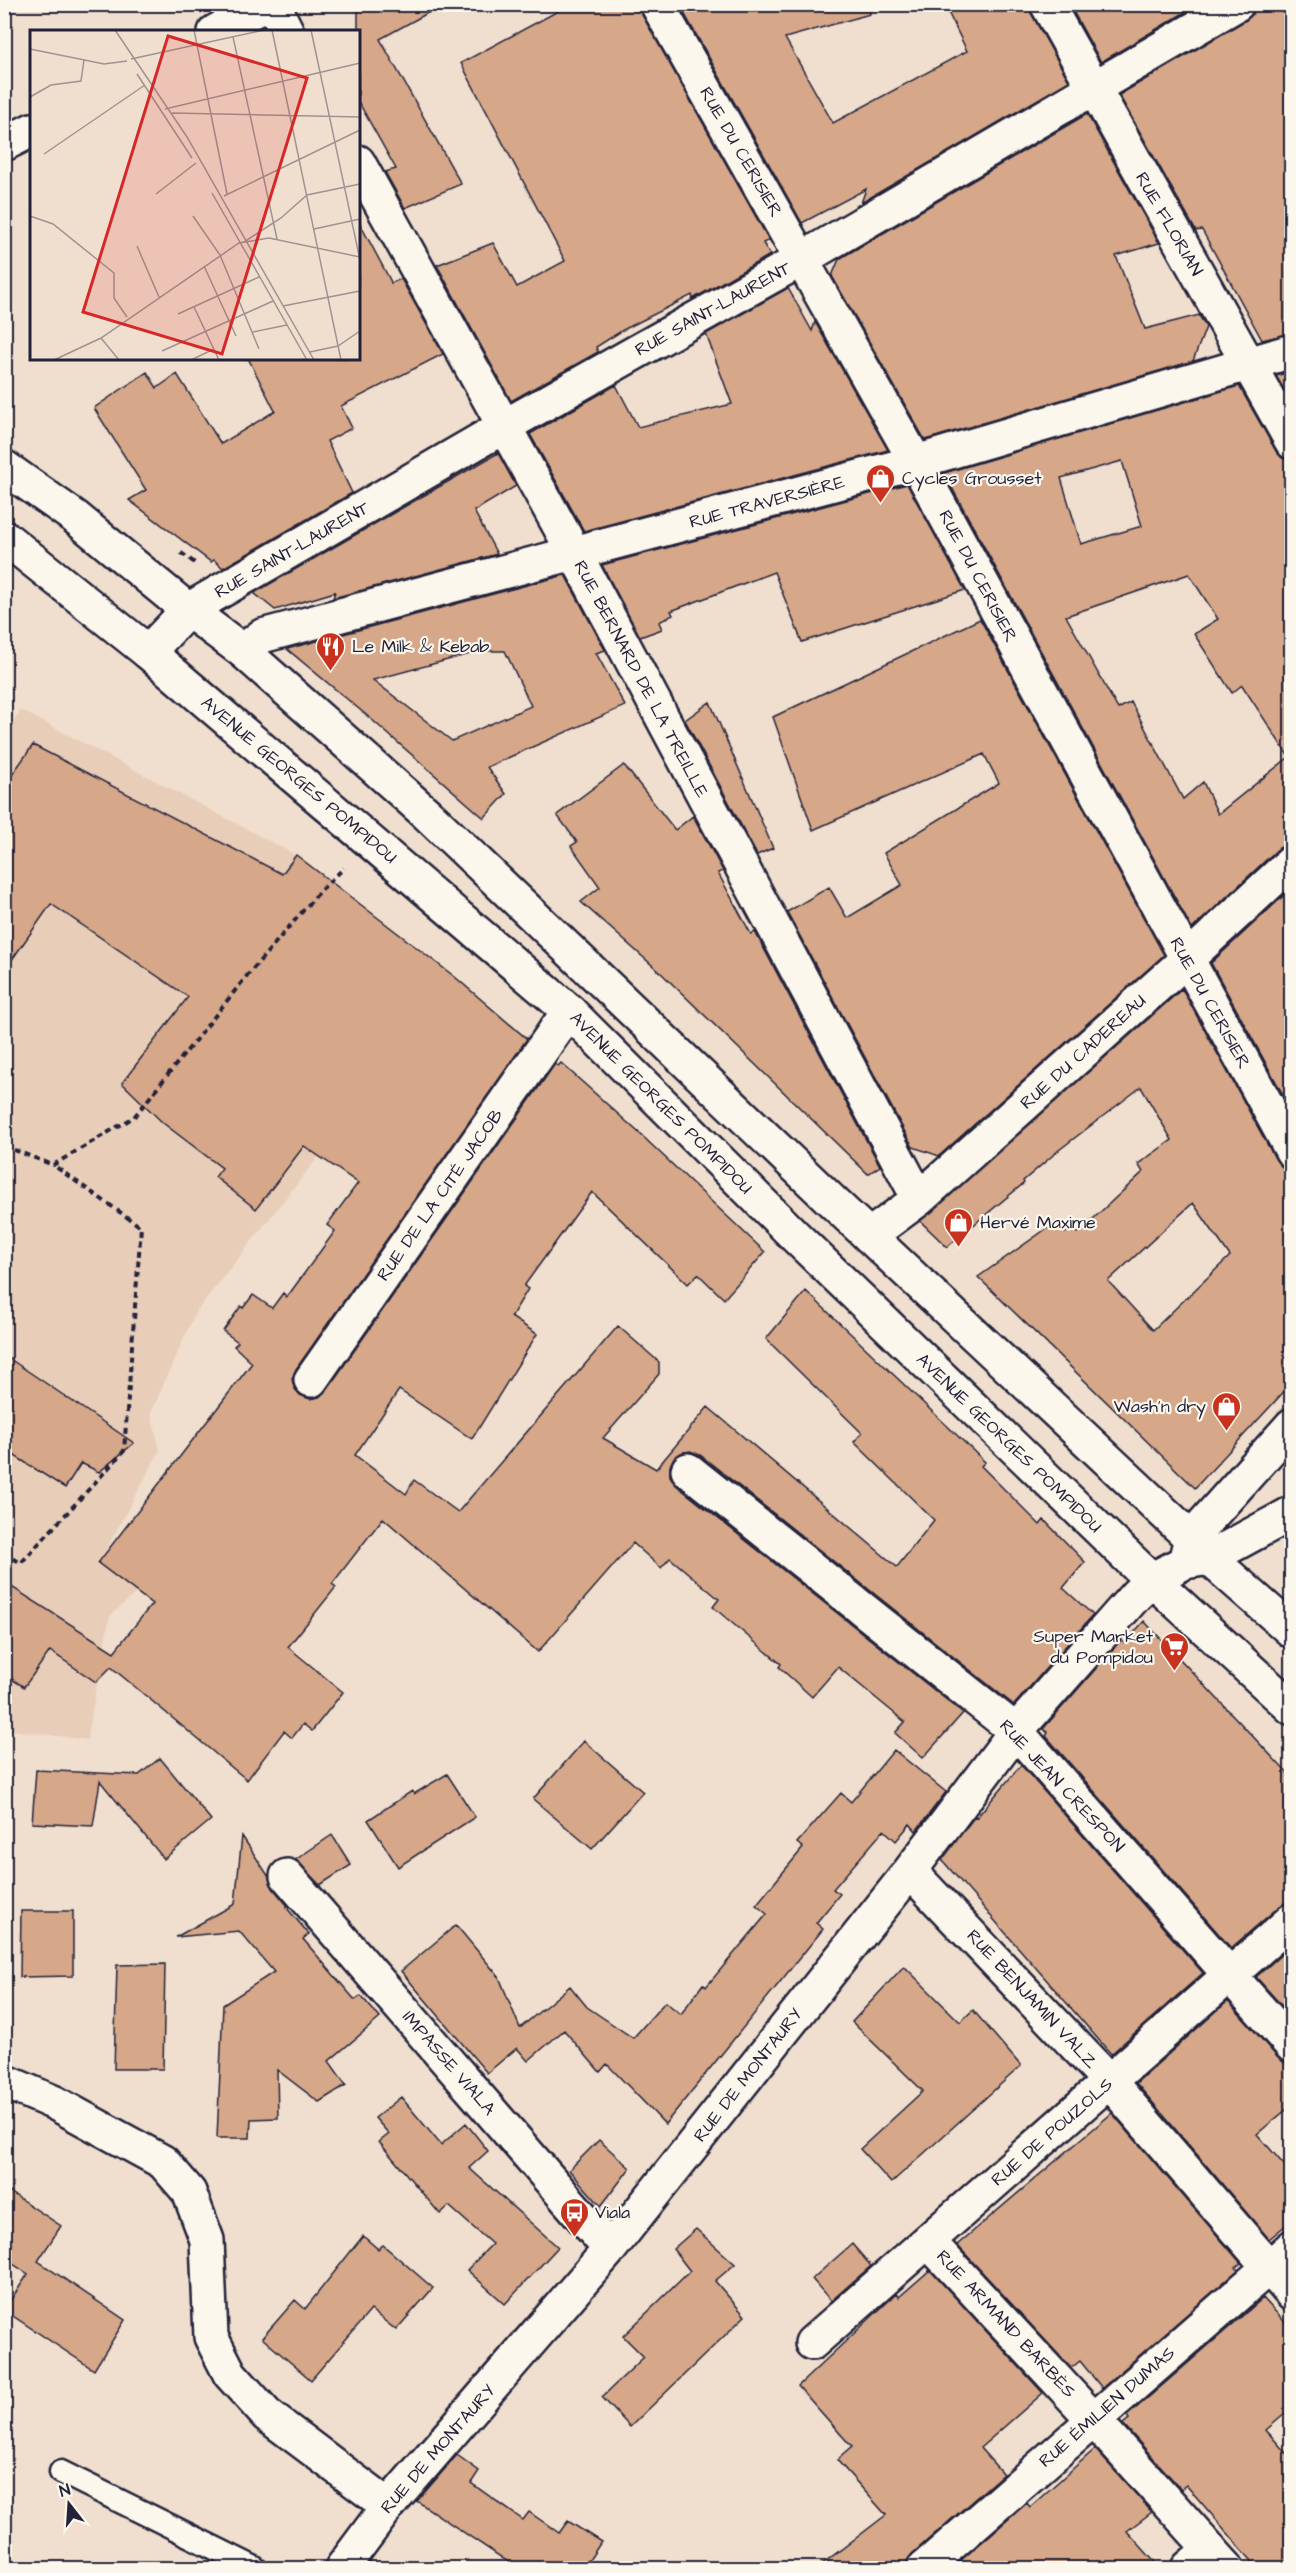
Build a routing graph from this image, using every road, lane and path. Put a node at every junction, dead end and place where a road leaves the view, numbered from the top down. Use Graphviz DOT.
graph roads {
  1 [pos="265,4"];
  2 [pos="273,4"];
  3 [pos="657,4"];
  4 [pos="1047,4"];
  5 [pos="1237,4"];
  6 [pos="219,30"];
  7 [pos="286,30"];
  8 [pos="1092,89"];
  9 [pos="30,131"];
  10 [pos="4,144"];
  11 [pos="360,166"];
  12 [pos="802,259"];
  13 [pos="1292,351"];
  14 [pos="1248,363"];
  15 [pos="503,427"];
  16 [pos="1292,442"];
  17 [pos="916,462"];
  18 [pos="4,467"];
  19 [pos="4,537"];
  20 [pos="574,555"];
  21 [pos="188,610"];
  22 [pos="243,651"];
  23 [pos="148,652"];
  24 [pos="1292,862"];
  25 [pos="350,872"];
  26 [pos="1186,960"];
  27 [pos="569,1011"];
  28 [pos="4,1146"];
  29 [pos="1292,1151"];
  30 [pos="53,1165"];
  31 [pos="919,1198"];
  32 [pos="869,1236"];
  33 [pos="311,1380"];
  34 [pos="1292,1425"];
  35 [pos="688,1470"];
  36 [pos="1292,1513"];
  37 [pos="4,1553"];
  38 [pos="1195,1553"];
  39 [pos="1151,1580"];
  40 [pos="1292,1631"];
  41 [pos="1292,1707"];
  42 [pos="1016,1731"];
  43 [pos="910,1871"];
  44 [pos="287,1876"];
  45 [pos="1292,1920"];
  46 [pos="1230,1974"];
  47 [pos="1292,2046"];
  48 [pos="4,2081"];
  49 [pos="1109,2081"];
  50 [pos="928,2241"];
  51 [pos="610,2249"];
  52 [pos="1280,2257"];
  53 [pos="1292,2294"];
  54 [pos="812,2343"];
  55 [pos="1093,2419"];
  56 [pos="61,2472"];
  57 [pos="388,2506"];
  58 [pos="1209,2562"];
  59 [pos="255,2568"];
  60 [pos="342,2568"];
  61 [pos="924,2568"];
  1 -- 6 [label="street"];
  2 -- 7 [label="street"];
  3 -- 12 [label="street, RUE DU CERISIER"];
  4 -- 8 [label="street, RUE FLORIAN"];
  5 -- 8 [label="street, RUE SAINT-LAURENT"];
  8 -- 12 [label="street, RUE SAINT-LAURENT"];
  8 -- 14 [label="street, RUE FLORIAN"];
  9 -- 10 [label="street"];
  11 -- 15 [label="street, RUE BERNARD DE LA TREILLE"];
  12 -- 15 [label="street, RUE SAINT-LAURENT"];
  12 -- 17 [label="street, RUE DU CERISIER"];
  13 -- 14 [label="street, RUE TRAVERSIÈRE"];
  14 -- 16 [label="street, RUE FLORIAN"];
  14 -- 17 [label="street, RUE TRAVERSIÈRE"];
  15 -- 20 [label="street, RUE BERNARD DE LA TREILLE"];
  15 -- 21 [label="street, RUE SAINT-LAURENT"];
  17 -- 20 [label="street, RUE TRAVERSIÈRE"];
  17 -- 26 [label="street, RUE DU CERISIER"];
  18 -- 21 [label="street"];
  19 -- 23 [label="street, AVENUE GEORGES POMPIDOU"];
  20 -- 22 [label="street, RUE TRAVERSIÈRE"];
  20 -- 31 [label="street, RUE BERNARD DE LA TREILLE"];
  21 -- 22 [label="street"];
  21 -- 23 [label="street"];
  22 -- 32 [label="street"];
  23 -- 27 [label="street, AVENUE GEORGES POMPIDOU"];
  24 -- 26 [label="street, RUE DU CADEREAU"];
  25 -- 30 [label="path"];
  26 -- 29 [label="street, RUE DU CERISIER"];
  26 -- 31 [label="street, RUE DU CADEREAU"];
  27 -- 33 [label="street, RUE DE LA CITÉ JACOB"];
  27 -- 39 [label="street, AVENUE GEORGES POMPIDOU"];
  28 -- 30 [label="path"];
  30 -- 37 [label="path"];
  31 -- 32 [label="street, RUE DU CADEREAU"];
  32 -- 38 [label="street"];
  34 -- 38 [label="street"];
  35 -- 42 [label="street, RUE JEAN CRESPON"];
  36 -- 38 [label="street"];
  38 -- 39 [label="street"];
  38 -- 40 [label="street"];
  39 -- 41 [label="street, AVENUE GEORGES POMPIDOU"];
  39 -- 42 [label="street, RUE DE MONTAURY"];
  42 -- 43 [label="street, RUE DE MONTAURY"];
  42 -- 46 [label="street, RUE JEAN CRESPON"];
  43 -- 49 [label="street, RUE BENJAMIN VALZ"];
  43 -- 51 [label="street, RUE DE MONTAURY"];
  44 -- 51 [label="street, IMPASSE VIALA"];
  45 -- 46 [label="street, RUE DE POUZOLS"];
  46 -- 47 [label="street, RUE JEAN CRESPON"];
  46 -- 49 [label="street, RUE DE POUZOLS"];
  48 -- 57 [label="street"];
  49 -- 50 [label="street, RUE DE POUZOLS"];
  49 -- 52 [label="street, RUE BENJAMIN VALZ"];
  50 -- 54 [label="street, RUE DE POUZOLS"];
  50 -- 55 [label="street, RUE ARMAND BARBÈS"];
  51 -- 57 [label="street, RUE DE MONTAURY"];
  52 -- 53 [label="street, RUE BENJAMIN VALZ"];
  52 -- 55 [label="street, RUE ÉMILIEN DUMAS"];
  55 -- 58 [label="street, RUE ARMAND BARBÈS"];
  55 -- 61 [label="street, RUE ÉMILIEN DUMAS"];
  56 -- 59 [label="lane"];
  57 -- 60 [label="street, RUE DE MONTAURY"];
}
